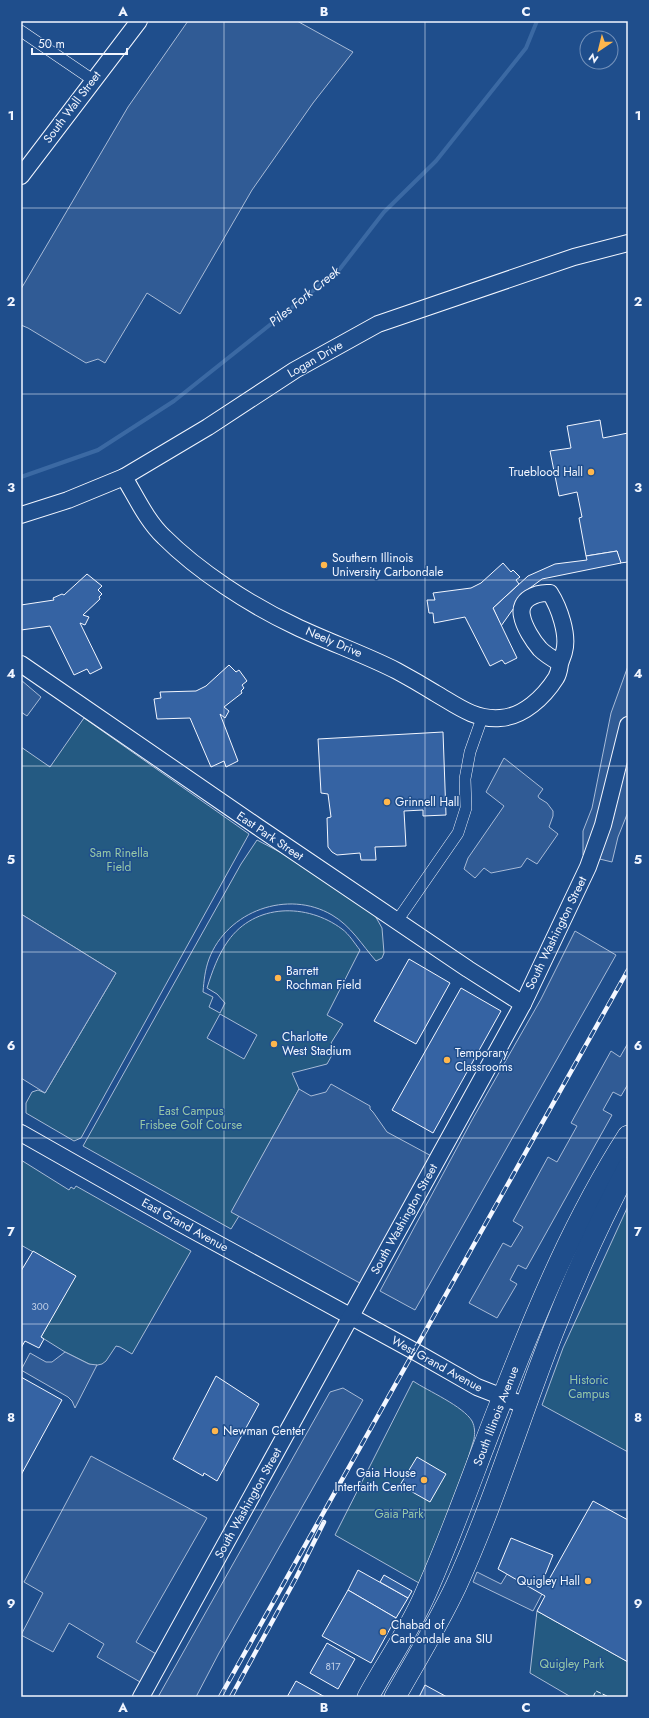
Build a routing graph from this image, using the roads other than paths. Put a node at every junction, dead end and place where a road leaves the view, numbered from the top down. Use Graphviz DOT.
graph roads {
  1 [pos="139,21"];
  2 [pos="21,31"];
  3 [pos="93,80"];
  4 [pos="21,176"];
  5 [pos="628,243"];
  6 [pos="124,477"];
  7 [pos="21,515"];
  8 [pos="560,663"];
  9 [pos="21,664"];
  10 [pos="482,718"];
  11 [pos="628,725"];
  12 [pos="397,921"];
  13 [pos="523,1004"];
  14 [pos="21,1133"];
  15 [pos="628,1136"];
  16 [pos="628,1168"];
  17 [pos="351,1316"];
  18 [pos="502,1397"];
  19 [pos="526,1406"];
  20 [pos="141,1697"];
  21 [pos="368,1697"];
  22 [pos="395,1697"];
  1 -- 3 [label="street, South Wall Street"];
  2 -- 3 [label="street"];
  3 -- 4 [label="street, South Wall Street"];
  5 -- 6 [label="street, Logan Drive"];
  6 -- 7 [label="street, Logan Drive"];
  6 -- 10 [label="street, Neely Drive"];
  8 -- 10 [label="street, Neely Drive"];
  9 -- 12 [label="street, East Park Street"];
  10 -- 12 [label="street"];
  11 -- 13 [label="street, South Washington Street"];
  12 -- 13 [label="street, East Park Street"];
  13 -- 17 [label="street, South Washington Street"];
  14 -- 17 [label="street, East Grand Avenue"];
  15 -- 18 [label="highway, South Illinois Avenue"];
  16 -- 19 [label="highway, South Illinois Avenue"];
  17 -- 18 [label="street, West Grand Avenue"];
  17 -- 20 [label="street, South Washington Street"];
  18 -- 19 [label="street, West Grand Avenue"];
  18 -- 21 [label="highway, South Illinois Avenue"];
  19 -- 22 [label="highway, South Illinois Avenue"];
}
